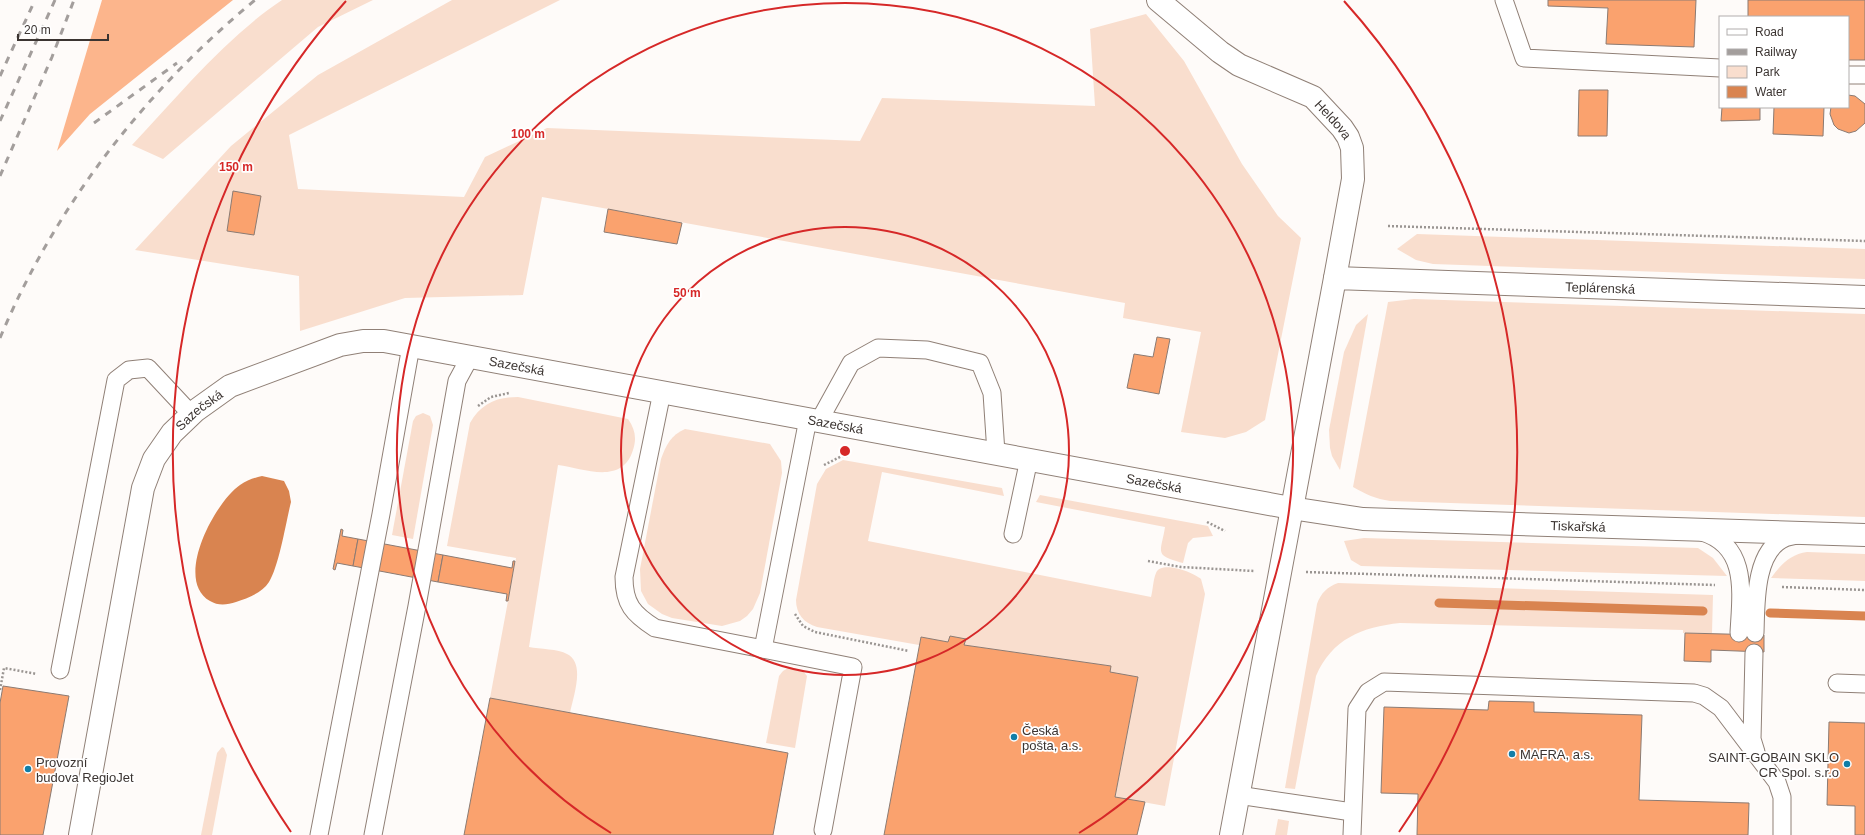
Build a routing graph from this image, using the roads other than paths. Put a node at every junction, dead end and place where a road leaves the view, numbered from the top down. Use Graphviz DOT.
graph roads {
  1 [pos="1158,0"];
  2 [pos="1504,0"];
  3 [pos="1719,68"];
  4 [pos="1849,74"];
  5 [pos="1865,75"];
  6 [pos="1335,278"];
  7 [pos="1865,297"];
  8 [pos="411,346"];
  9 [pos="470,357"];
  10 [pos="662,392"];
  11 [pos="191,414"];
  12 [pos="814,420"];
  13 [pos="996,453"];
  14 [pos="1028,459"];
  15 [pos="1291,508"];
  16 [pos="1696,530"];
  17 [pos="1803,533"];
  18 [pos="1013,534"];
  19 [pos="1865,535"];
  20 [pos="763,649"];
  21 [pos="1754,653"];
  22 [pos="60,670"];
  23 [pos="1837,683"];
  24 [pos="1865,684"];
  25 [pos="1758,758"];
  26 [pos="1238,795"];
  27 [pos="1352,812"];
  28 [pos="823,830"];
  29 [pos="80,835"];
  30 [pos="319,835"];
  31 [pos="373,835"];
  32 [pos="1231,835"];
  33 [pos="1352,835"];
  34 [pos="1782,835"];
  1 -- 6 [label="street, Heldova"];
  2 -- 3 [label="lane"];
  4 -- 5 [label="lane"];
  6 -- 7 [label="street, Teplárenská"];
  6 -- 15 [label="street"];
  8 -- 9 [label="street, Sazečská"];
  8 -- 11 [label="street, Sazečská"];
  8 -- 30 [label="lane"];
  9 -- 10 [label="street, Sazečská"];
  9 -- 31 [label="lane"];
  10 -- 12 [label="street, Sazečská"];
  10 -- 20 [label="lane"];
  11 -- 22 [label="lane"];
  11 -- 29 [label="street, Sazečská"];
  12 -- 13 [label="street, Sazečská"];
  12 -- 13 [label="lane"];
  12 -- 20 [label="lane"];
  13 -- 14 [label="street, Sazečská"];
  14 -- 15 [label="street, Sazečská"];
  14 -- 18 [label="lane"];
  15 -- 16 [label="street, Tiskařská"];
  15 -- 26 [label="street"];
  16 -- 17 [label="street, Tiskařská"];
  16 -- 17 [label="lane"];
  17 -- 19 [label="street, Tiskařská"];
  20 -- 28 [label="lane"];
  21 -- 25 [label="lane"];
  23 -- 24 [label="lane"];
  25 -- 27 [label="lane"];
  25 -- 34 [label="lane"];
  26 -- 27 [label="lane"];
  26 -- 32 [label="street"];
  27 -- 33 [label="lane"];
}
